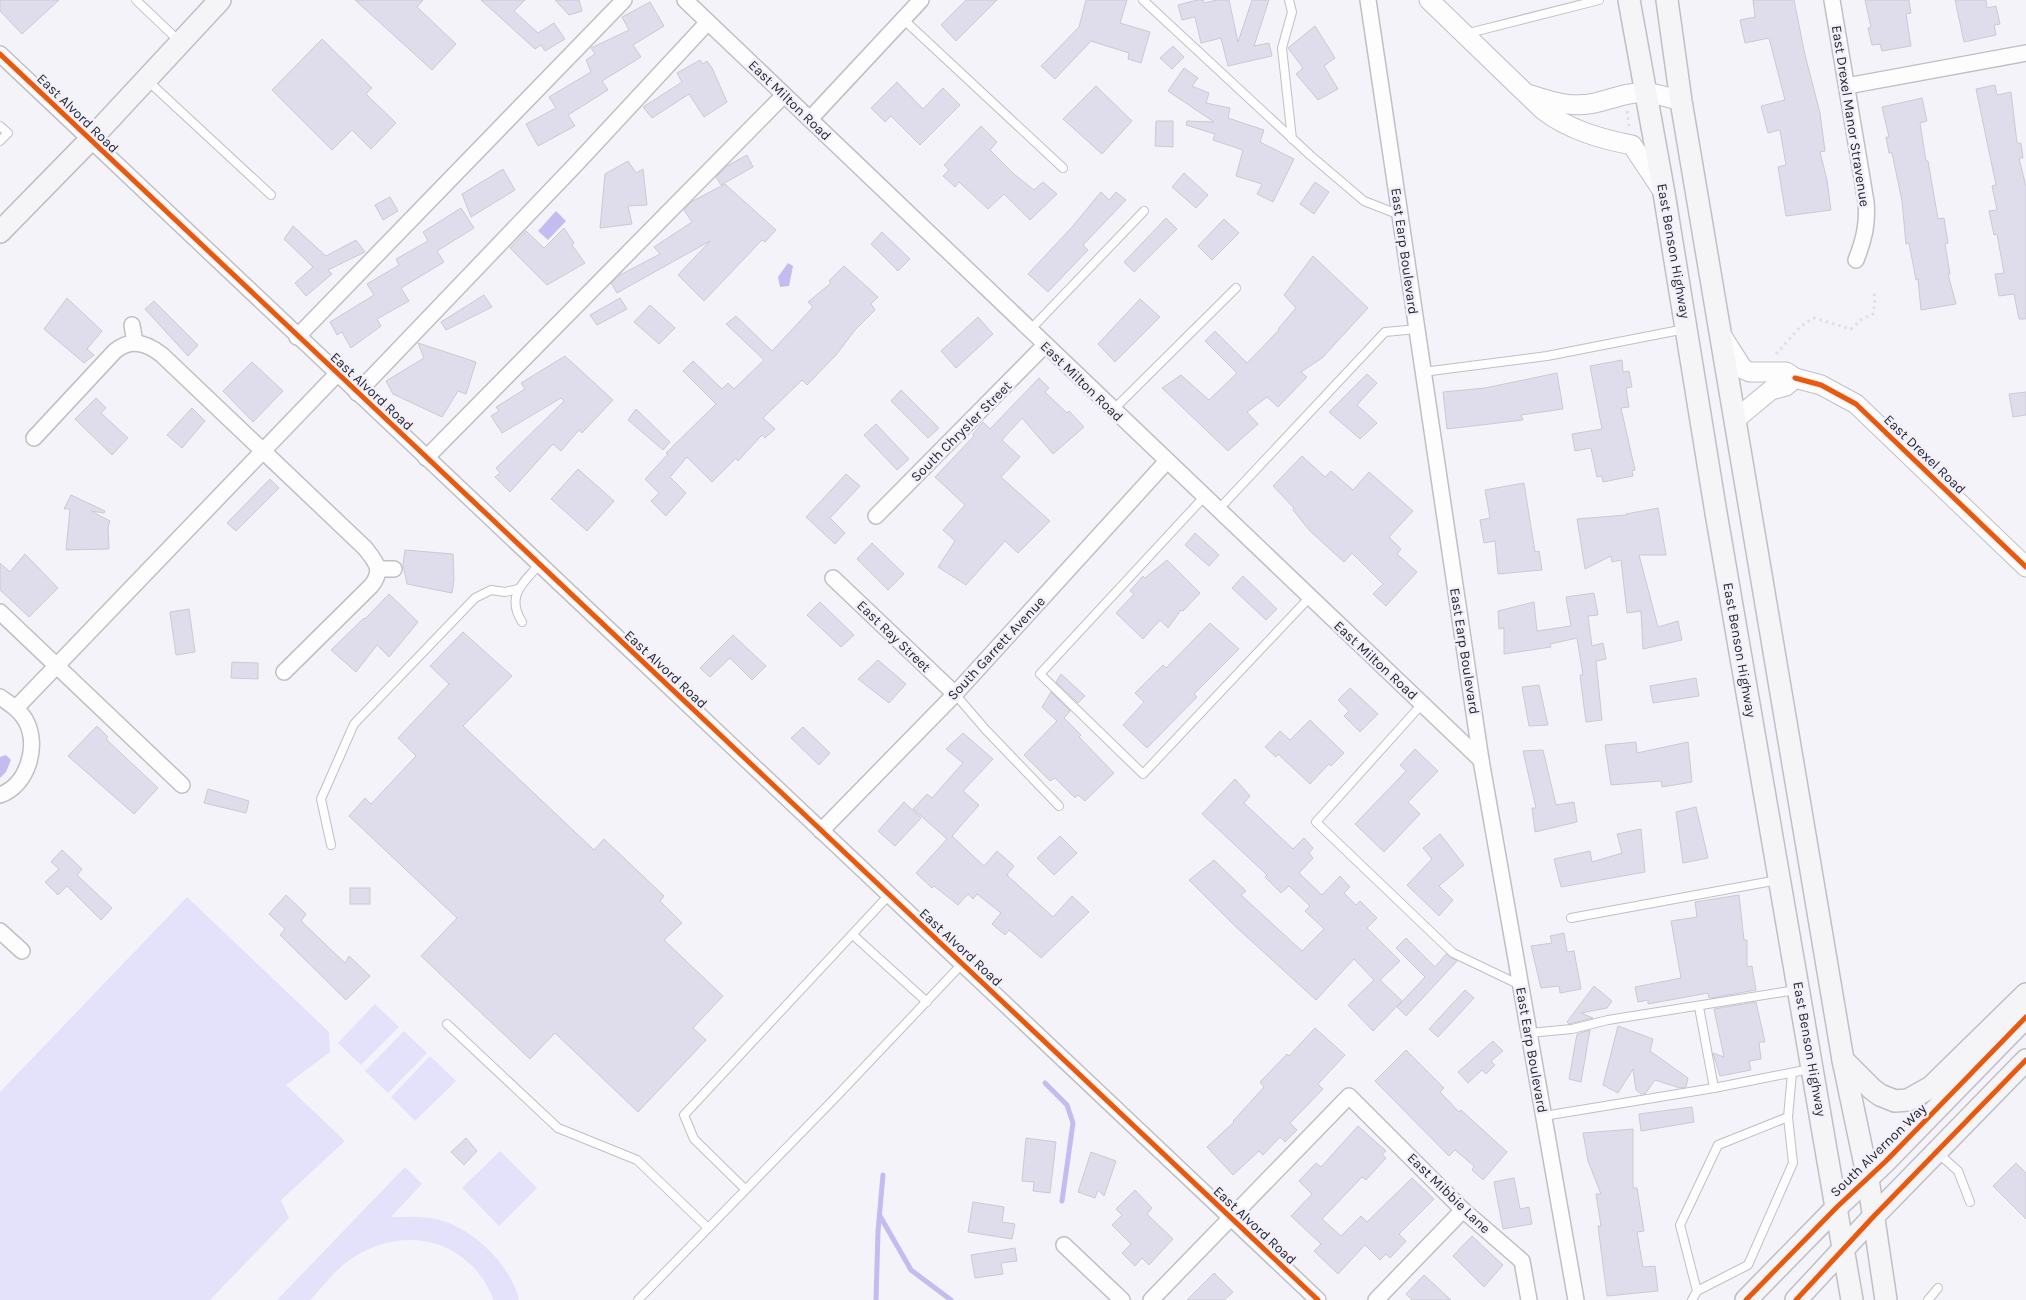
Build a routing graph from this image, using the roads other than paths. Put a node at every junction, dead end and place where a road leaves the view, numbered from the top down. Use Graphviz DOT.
graph roads {
  1 [pos="136,0"];
  2 [pos="220,0"];
  3 [pos="624,0"];
  4 [pos="684,0"];
  5 [pos="921,0"];
  6 [pos="1143,0"];
  7 [pos="1289,0"];
  8 [pos="1368,0"];
  9 [pos="1429,0"];
  10 [pos="1599,0"];
  11 [pos="1629,0"];
  12 [pos="1666,0"];
  13 [pos="1832,0"];
  14 [pos="903,19"];
  15 [pos="708,22"];
  16 [pos="1465,34"];
  17 [pos="180,42"];
  18 [pos="2026,53"];
  19 [pos="0,54"];
  20 [pos="146,79"];
  21 [pos="1847,86"];
  22 [pos="1525,93"];
  23 [pos="1646,93"];
  24 [pos="784,95"];
  25 [pos="1681,101"];
  26 [pos="810,119"];
  27 [pos="0,126"];
  28 [pos="1292,139"];
  29 [pos="90,140"];
  30 [pos="0,142"];
  31 [pos="1064,168"];
  32 [pos="1664,193"];
  33 [pos="271,195"];
  34 [pos="1144,211"];
  35 [pos="1400,215"];
  36 [pos="0,232"];
  37 [pos="1856,260"];
  38 [pos="1236,288"];
  39 [pos="132,325"];
  40 [pos="1687,328"];
  41 [pos="1416,329"];
  42 [pos="1030,331"];
  43 [pos="1722,336"];
  44 [pos="297,337"];
  45 [pos="135,343"];
  46 [pos="1045,345"];
  47 [pos="1423,372"];
  48 [pos="337,374"];
  49 [pos="1795,378"];
  50 [pos="357,393"];
  51 [pos="1113,410"];
  52 [pos="1736,419"];
  53 [pos="34,438"];
  54 [pos="264,450"];
  55 [pos="426,458"];
  56 [pos="1167,462"];
  57 [pos="1204,497"];
  58 [pos="1218,510"];
  59 [pos="876,516"];
  60 [pos="539,565"];
  61 [pos="2026,567"];
  62 [pos="394,569"];
  63 [pos="378,570"];
  64 [pos="833,578"];
  65 [pos="518,589"];
  66 [pos="1310,597"];
  67 [pos="0,612"];
  68 [pos="522,622"];
  69 [pos="57,665"];
  70 [pos="284,672"];
  71 [pos="955,694"];
  72 [pos="0,697"];
  73 [pos="1422,704"];
  74 [pos="16,708"];
  75 [pos="1755,738"];
  76 [pos="1791,746"];
  77 [pos="1481,760"];
  78 [pos="182,785"];
  79 [pos="0,795"];
  80 [pos="1059,806"];
  81 [pos="821,831"];
  82 [pos="331,845"];
  83 [pos="1780,879"];
  84 [pos="889,895"];
  85 [pos="1571,918"];
  86 [pos="0,931"];
  87 [pos="853,935"];
  88 [pos="22,951"];
  89 [pos="962,964"];
  90 [pos="1521,985"];
  91 [pos="1800,989"];
  92 [pos="2026,994"];
  93 [pos="927,1002"];
  94 [pos="1699,1007"];
  95 [pos="2026,1017"];
  96 [pos="447,1024"];
  97 [pos="1529,1033"];
  98 [pos="1843,1060"];
  99 [pos="2026,1060"];
  100 [pos="1813,1069"];
  101 [pos="1792,1073"];
  102 [pos="1714,1088"];
  103 [pos="1544,1116"];
  104 [pos="1788,1117"];
  105 [pos="1937,1152"];
  106 [pos="1868,1179"];
  107 [pos="745,1189"];
  108 [pos="1970,1202"];
  109 [pos="1837,1207"];
  110 [pos="1463,1210"];
  111 [pos="1874,1216"];
  112 [pos="1230,1217"];
  113 [pos="708,1228"];
  114 [pos="1064,1245"];
  115 [pos="1844,1248"];
  116 [pos="1938,1288"];
  117 [pos="1698,1291"];
  118 [pos="638,1300"];
  119 [pos="1122,1300"];
  120 [pos="1151,1300"];
  121 [pos="1318,1300"];
  122 [pos="1376,1300"];
  123 [pos="1529,1300"];
  124 [pos="1576,1300"];
  125 [pos="1692,1300"];
  126 [pos="1746,1300"];
  127 [pos="1796,1300"];
  128 [pos="1852,1300"];
  129 [pos="1886,1300"];
  130 [pos="1928,1300"];
  1 -- 17 [label="lane"];
  2 -- 17 [label="main road"];
  3 -- 44 [label="street"];
  4 -- 15 [label="street, East Milton Road"];
  5 -- 14 [label="street"];
  6 -- 28 [label="lane"];
  7 -- 28 [label="lane"];
  8 -- 35 [label="street, East Earp Boulevard"];
  9 -- 16 [label="street"];
  10 -- 16 [label="lane"];
  11 -- 23 [label="main road, East Benson Highway"];
  12 -- 25 [label="main road"];
  13 -- 21 [label="street, East Drexel Manor Stravenue"];
  14 -- 26 [label="street"];
  14 -- 31 [label="lane"];
  15 -- 24 [label="street, East Milton Road"];
  15 -- 50 [label="street"];
  16 -- 22 [label="street"];
  17 -- 20 [label="main road"];
  18 -- 21 [label="street"];
  19 -- 29 [label="street, East Alvord Road"];
  20 -- 29 [label="main road"];
  20 -- 33 [label="lane"];
  21 -- 37 [label="street, East Drexel Manor Stravenue"];
  22 -- 23 [label="street"];
  22 -- 32 [label="street"];
  23 -- 25 [label="street"];
  23 -- 32 [label="main road, East Benson Highway"];
  24 -- 26 [label="street, East Milton Road"];
  24 -- 55 [label="street"];
  25 -- 43 [label="main road"];
  26 -- 42 [label="street, East Milton Road"];
  27 -- 30 [label="lane"];
  28 -- 35 [label="lane"];
  29 -- 36 [label="main road"];
  29 -- 44 [label="street, East Alvord Road"];
  32 -- 40 [label="main road, East Benson Highway"];
  34 -- 42 [label="lane"];
  35 -- 41 [label="street, East Earp Boulevard"];
  38 -- 51 [label="lane"];
  39 -- 45 [label="street"];
  40 -- 47 [label="lane"];
  40 -- 75 [label="main road, East Benson Highway"];
  41 -- 47 [label="street, East Earp Boulevard"];
  41 -- 58 [label="lane"];
  42 -- 46 [label="street, East Milton Road"];
  43 -- 49 [label="street, East Drexel Road"];
  43 -- 52 [label="main road"];
  44 -- 48 [label="street, East Alvord Road"];
  45 -- 53 [label="street"];
  45 -- 54 [label="street"];
  46 -- 51 [label="street, East Milton Road"];
  46 -- 59 [label="street, South Chrysler Street"];
  47 -- 77 [label="street, East Earp Boulevard"];
  48 -- 50 [label="street, East Alvord Road"];
  48 -- 54 [label="street"];
  49 -- 52 [label="street"];
  49 -- 61 [label="street, East Drexel Road"];
  50 -- 55 [label="street, East Alvord Road"];
  51 -- 56 [label="street, East Milton Road"];
  52 -- 76 [label="main road"];
  54 -- 63 [label="street"];
  54 -- 69 [label="street"];
  55 -- 60 [label="street, East Alvord Road"];
  56 -- 57 [label="street, East Milton Road"];
  56 -- 71 [label="street, South Garrett Avenue"];
  57 -- 58 [label="street, East Milton Road"];
  57 -- 66 [label="lane"];
  58 -- 66 [label="street, East Milton Road"];
  60 -- 65 [label="lane"];
  60 -- 81 [label="street, East Alvord Road"];
  62 -- 63 [label="street"];
  63 -- 70 [label="street"];
  64 -- 71 [label="street, East Ray Street"];
  65 -- 68 [label="lane"];
  65 -- 82 [label="lane"];
  66 -- 73 [label="street, East Milton Road"];
  67 -- 69 [label="street"];
  69 -- 74 [label="street"];
  69 -- 78 [label="street"];
  71 -- 80 [label="lane"];
  71 -- 81 [label="street, South Garrett Avenue"];
  72 -- 74 [label="street"];
  73 -- 77 [label="street, East Milton Road"];
  73 -- 90 [label="lane"];
  74 -- 79 [label="street"];
  75 -- 76 [label="main road"];
  75 -- 83 [label="main road, East Benson Highway"];
  76 -- 98 [label="main road"];
  77 -- 90 [label="street, East Earp Boulevard"];
  81 -- 84 [label="street, East Alvord Road"];
  83 -- 85 [label="lane"];
  83 -- 91 [label="main road, East Benson Highway"];
  84 -- 87 [label="lane"];
  84 -- 89 [label="street, East Alvord Road"];
  86 -- 88 [label="street"];
  87 -- 93 [label="lane"];
  87 -- 107 [label="lane"];
  89 -- 93 [label="lane"];
  89 -- 112 [label="street, East Alvord Road"];
  90 -- 97 [label="street, East Earp Boulevard"];
  91 -- 94 [label="lane"];
  91 -- 100 [label="main road, East Benson Highway"];
  92 -- 98 [label="main road"];
  93 -- 107 [label="lane"];
  94 -- 97 [label="lane"];
  94 -- 102 [label="lane"];
  95 -- 106 [label="main road, South Alvernon Way"];
  96 -- 113 [label="lane"];
  97 -- 103 [label="street, East Earp Boulevard"];
  98 -- 106 [label="main road"];
  99 -- 105 [label="main road"];
  100 -- 101 [label="lane"];
  100 -- 109 [label="main road, East Benson Highway"];
  101 -- 102 [label="lane"];
  101 -- 104 [label="lane"];
  102 -- 103 [label="lane"];
  103 -- 124 [label="street, East Earp Boulevard"];
  104 -- 117 [label="lane"];
  104 -- 117 [label="lane"];
  105 -- 108 [label="lane"];
  105 -- 111 [label="main road"];
  106 -- 109 [label="main road, South Alvernon Way"];
  106 -- 111 [label="main road"];
  107 -- 113 [label="lane"];
  109 -- 115 [label="main road, East Benson Highway"];
  109 -- 126 [label="main road, South Alvernon Way"];
  110 -- 112 [label="street, East Mibbie Lane"];
  110 -- 122 [label="street"];
  110 -- 123 [label="street, East Mibbie Lane"];
  111 -- 115 [label="main road"];
  111 -- 129 [label="main road"];
  112 -- 120 [label="street"];
  112 -- 121 [label="street, East Alvord Road"];
  113 -- 118 [label="lane"];
  114 -- 119 [label="street"];
  115 -- 127 [label="main road"];
  115 -- 128 [label="main road, East Benson Highway"];
  116 -- 130 [label="lane"];
  117 -- 125 [label="lane"];
}
